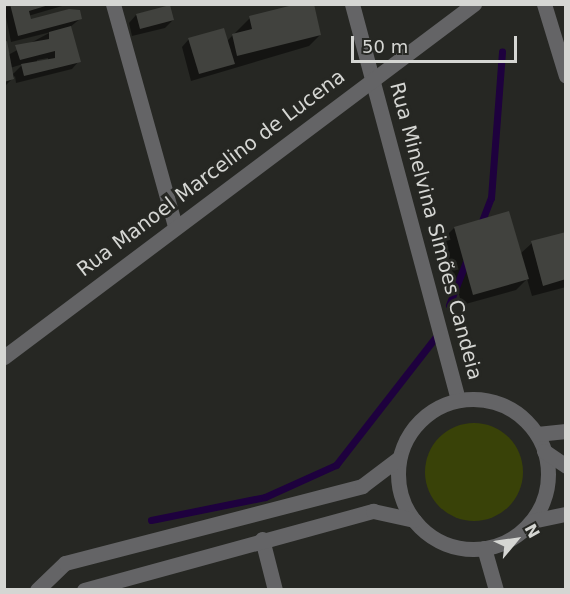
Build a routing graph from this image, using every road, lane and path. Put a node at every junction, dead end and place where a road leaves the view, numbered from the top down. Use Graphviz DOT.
graph roads {
  1 [pos="113,4"];
  2 [pos="351,4"];
  3 [pos="474,4"];
  4 [pos="544,4"];
  5 [pos="374,76"];
  6 [pos="566,76"];
  7 [pos="175,226"];
  8 [pos="4,357"];
  9 [pos="458,399"];
  10 [pos="566,431"];
  11 [pos="537,434"];
  12 [pos="544,451"];
  13 [pos="399,458"];
  14 [pos="566,466"];
  15 [pos="566,514"];
  16 [pos="414,520"];
  17 [pos="532,521"];
  18 [pos="262,539"];
  19 [pos="484,548"];
  20 [pos="42,588"];
  21 [pos="62,590"];
  22 [pos="84,590"];
  23 [pos="275,590"];
  24 [pos="496,590"];
  1 -- 7 [label="street"];
  2 -- 5 [label="street, Rua Minelvina Simões Candeia"];
  3 -- 5 [label="street, Rua Manoel Marcelino de Lucena"];
  4 -- 6 [label="street"];
  5 -- 7 [label="street, Rua Manoel Marcelino de Lucena"];
  5 -- 9 [label="street, Rua Minelvina Simões Candeia"];
  7 -- 8 [label="street, Rua Manoel Marcelino de Lucena"];
  9 -- 11 [label="street"];
  9 -- 13 [label="street"];
  10 -- 11 [label="street"];
  11 -- 12 [label="street"];
  12 -- 14 [label="street"];
  12 -- 17 [label="street"];
  13 -- 16 [label="street"];
  13 -- 20 [label="street"];
  15 -- 17 [label="street"];
  16 -- 18 [label="street"];
  16 -- 19 [label="street"];
  17 -- 19 [label="street"];
  18 -- 22 [label="street"];
  18 -- 23 [label="street"];
  19 -- 24 [label="street"];
  20 -- 21 [label="street"];
}
